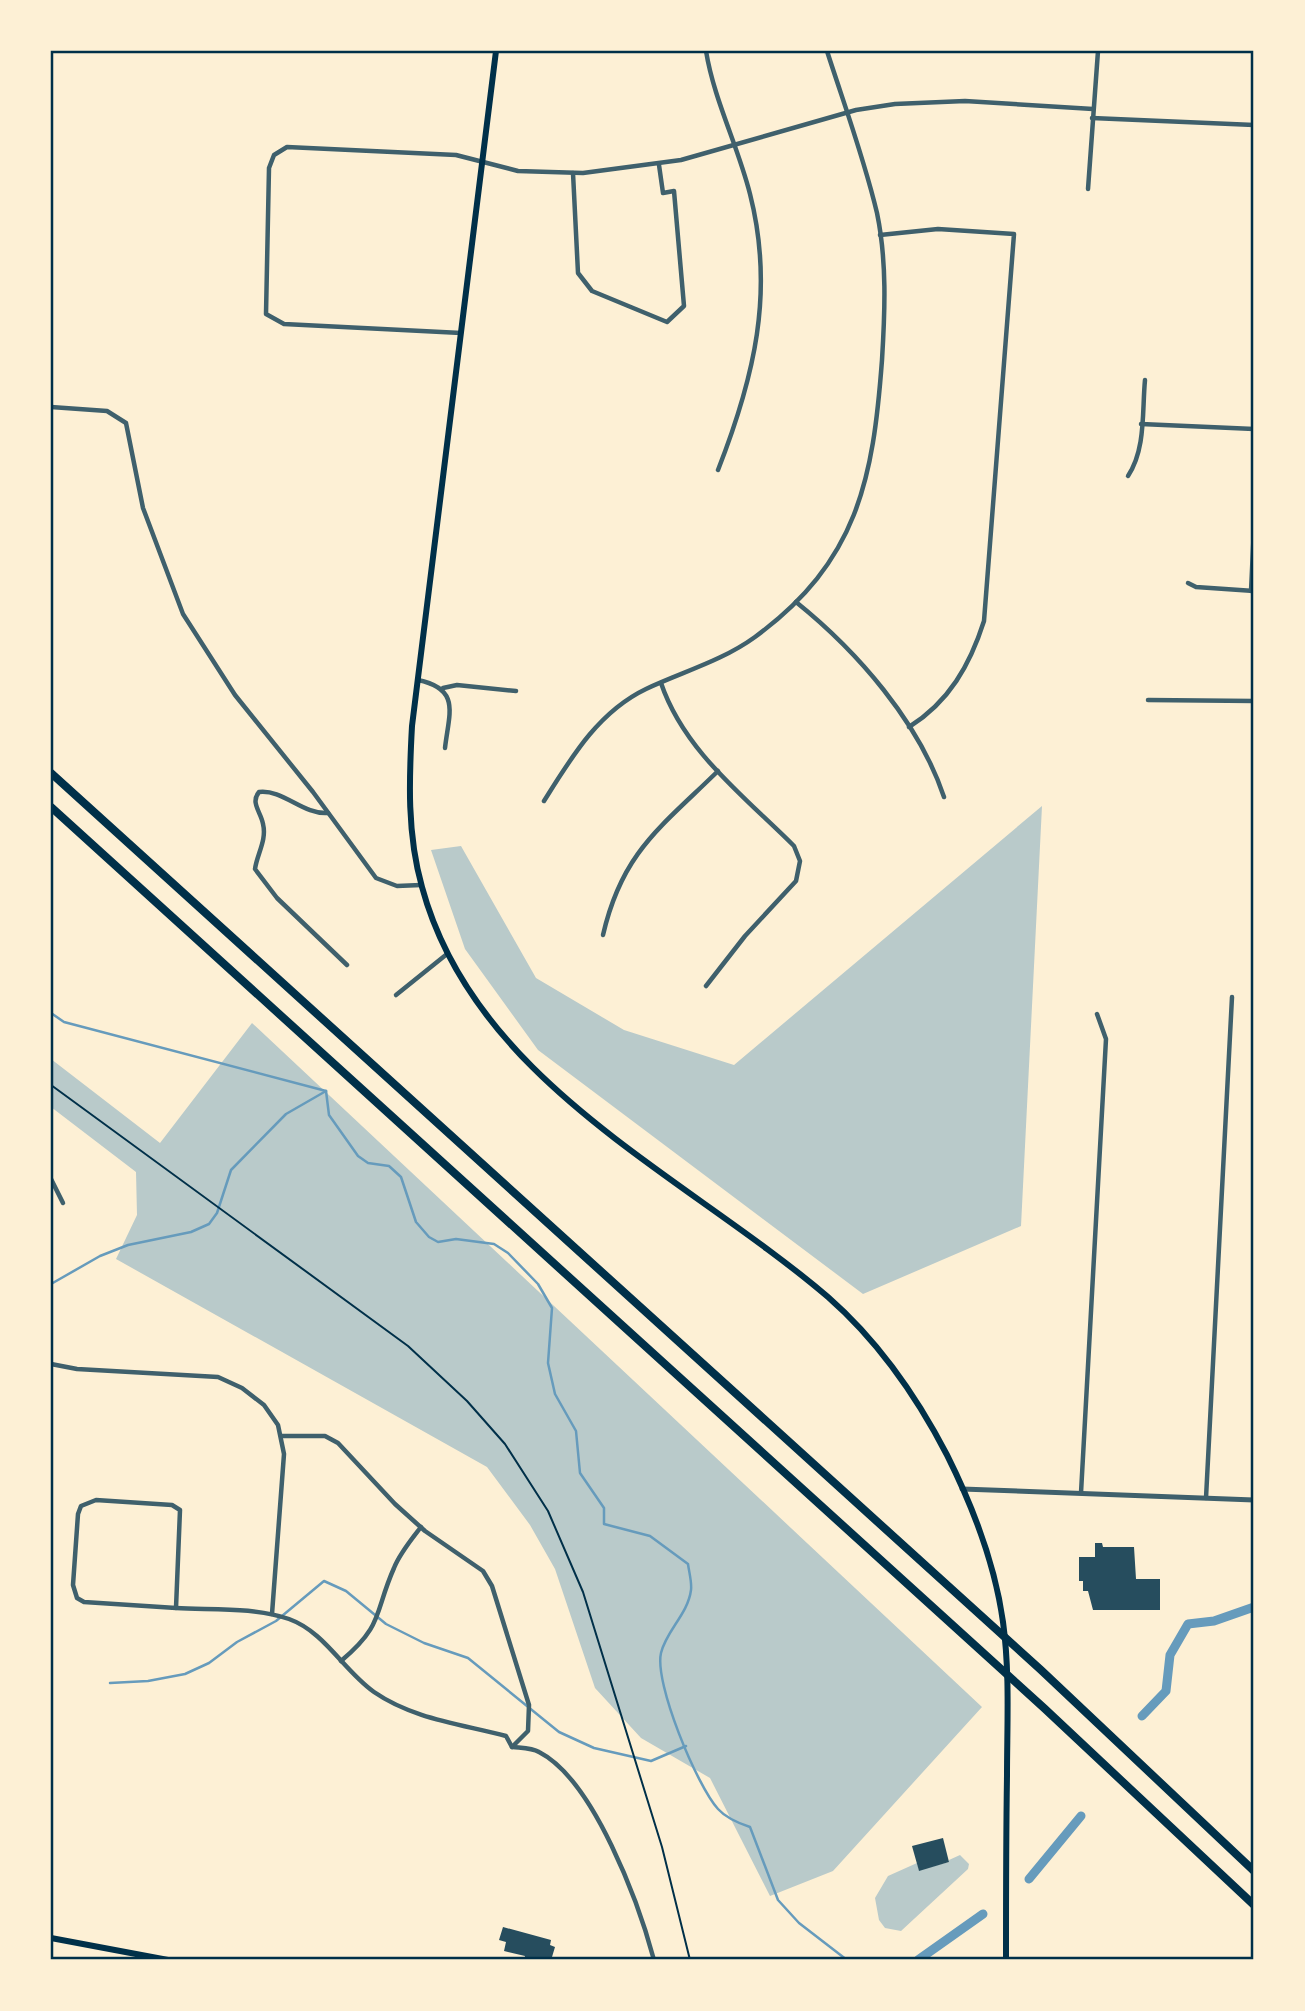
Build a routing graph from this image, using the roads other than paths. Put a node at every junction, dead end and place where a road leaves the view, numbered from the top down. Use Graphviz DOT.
graph roads {
  1 [pos="496,51"];
  2 [pos="706,51"];
  3 [pos="827,51"];
  4 [pos="1098,51"];
  5 [pos="1093,109"];
  6 [pos="846,113"];
  7 [pos="1092,118"];
  8 [pos="1254,125"];
  9 [pos="734,146"];
  10 [pos="482,163"];
  11 [pos="659,165"];
  12 [pos="573,173"];
  13 [pos="1088,189"];
  14 [pos="880,235"];
  15 [pos="461,333"];
  16 [pos="1145,380"];
  17 [pos="51,407"];
  18 [pos="1141,424"];
  19 [pos="1254,429"];
  20 [pos="718,470"];
  21 [pos="1128,476"];
  22 [pos="1254,527"];
  23 [pos="1188,583"];
  24 [pos="1253,591"];
  25 [pos="796,602"];
  26 [pos="417,680"];
  27 [pos="661,683"];
  28 [pos="443,688"];
  29 [pos="516,691"];
  30 [pos="1149,700"];
  31 [pos="1254,701"];
  32 [pos="909,727"];
  33 [pos="445,748"];
  34 [pos="718,771"];
  35 [pos="51,773"];
  36 [pos="944,797"];
  37 [pos="544,801"];
  38 [pos="51,807"];
  39 [pos="329,813"];
  40 [pos="421,885"];
  41 [pos="603,935"];
  42 [pos="447,954"];
  43 [pos="347,965"];
  44 [pos="706,986"];
  45 [pos="396,995"];
  46 [pos="1232,997"];
  47 [pos="1097,1014"];
  48 [pos="51,1179"];
  49 [pos="63,1203"];
  50 [pos="51,1364"];
  51 [pos="282,1436"];
  52 [pos="962,1489"];
  53 [pos="1081,1493"];
  54 [pos="1206,1498"];
  55 [pos="1254,1500"];
  56 [pos="421,1527"];
  57 [pos="176,1608"];
  58 [pos="272,1614"];
  59 [pos="341,1661"];
  60 [pos="512,1747"];
  61 [pos="1254,1871"];
  62 [pos="1254,1905"];
  63 [pos="51,1938"];
  64 [pos="167,1960"];
  65 [pos="654,1960"];
  66 [pos="1006,1960"];
  1 -- 10 [label="main road"];
  2 -- 9 [label="street"];
  3 -- 6 [label="street"];
  4 -- 5 [label="street"];
  5 -- 6 [label="street"];
  5 -- 7 [label="street"];
  6 -- 9 [label="street"];
  6 -- 14 [label="street"];
  7 -- 8 [label="street"];
  7 -- 13 [label="street"];
  9 -- 11 [label="street"];
  9 -- 20 [label="street"];
  10 -- 12 [label="street"];
  10 -- 15 [label="main road"];
  10 -- 15 [label="street"];
  11 -- 12 [label="street"];
  11 -- 12 [label="street"];
  14 -- 25 [label="street"];
  14 -- 32 [label="street"];
  15 -- 26 [label="main road"];
  16 -- 18 [label="street"];
  17 -- 39 [label="street"];
  18 -- 19 [label="street"];
  18 -- 21 [label="street"];
  22 -- 24 [label="street"];
  23 -- 24 [label="street"];
  25 -- 27 [label="street"];
  25 -- 32 [label="street"];
  26 -- 28 [label="street"];
  26 -- 40 [label="main road"];
  27 -- 34 [label="street"];
  27 -- 37 [label="street"];
  28 -- 29 [label="street"];
  28 -- 33 [label="street"];
  30 -- 31 [label="street"];
  32 -- 36 [label="street"];
  34 -- 41 [label="street"];
  34 -- 44 [label="street"];
  35 -- 61 [label="highway"];
  38 -- 62 [label="highway"];
  39 -- 40 [label="street"];
  39 -- 43 [label="street"];
  40 -- 42 [label="main road"];
  42 -- 45 [label="street"];
  42 -- 52 [label="main road"];
  46 -- 54 [label="street"];
  47 -- 53 [label="street"];
  48 -- 49 [label="street"];
  50 -- 51 [label="street"];
  51 -- 56 [label="street"];
  51 -- 58 [label="street"];
  52 -- 53 [label="street"];
  52 -- 66 [label="main road"];
  53 -- 54 [label="street"];
  54 -- 55 [label="street"];
  56 -- 59 [label="street"];
  56 -- 60 [label="street"];
  57 -- 57 [label="street"];
  57 -- 58 [label="street"];
  58 -- 59 [label="street"];
  59 -- 60 [label="street"];
  60 -- 65 [label="street"];
  63 -- 64 [label="main road"];
}
